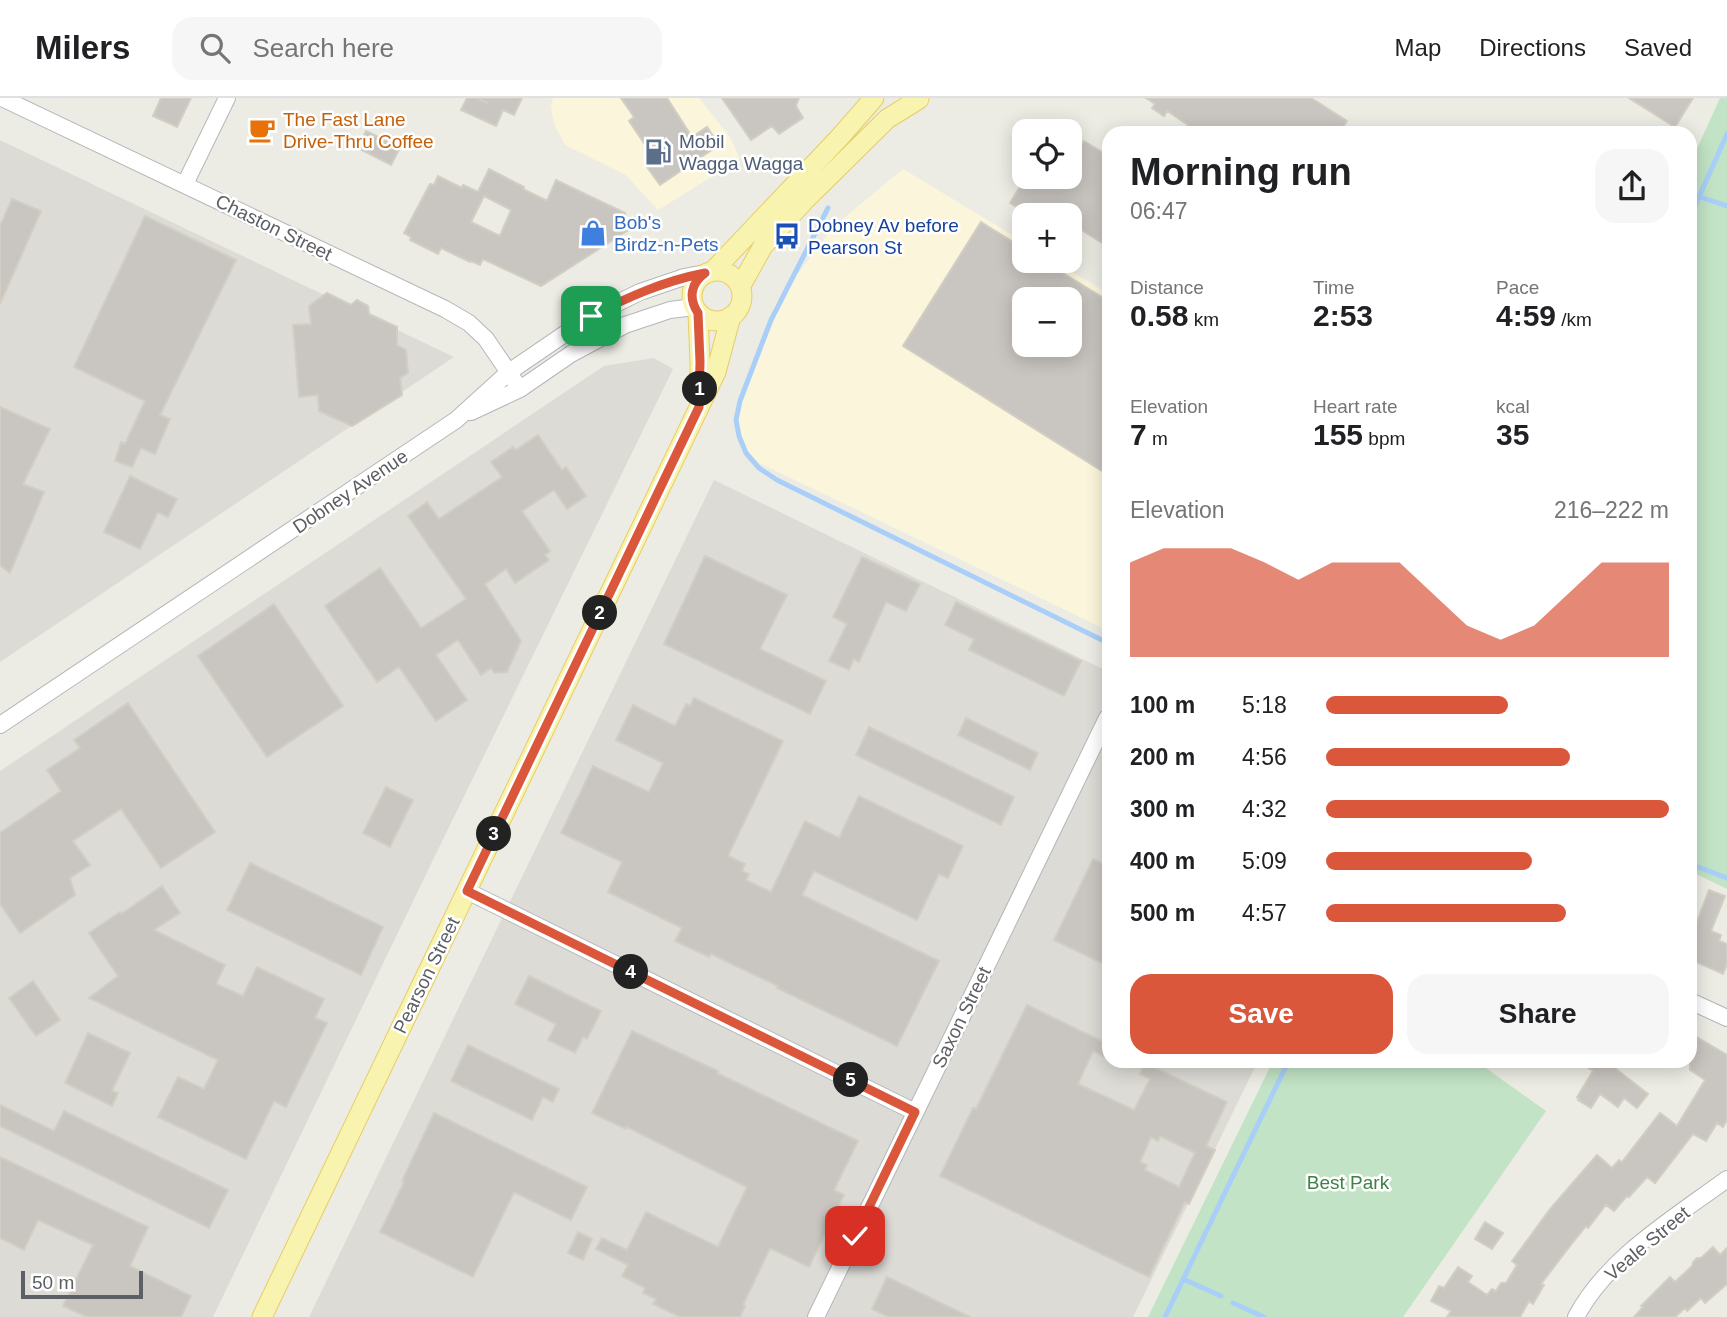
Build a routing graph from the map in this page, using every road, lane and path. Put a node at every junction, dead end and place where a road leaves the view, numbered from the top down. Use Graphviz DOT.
graph roads {
  1 [pos="2,98"];
  2 [pos="227,98"];
  3 [pos="874,98"];
  4 [pos="918,98"];
  5 [pos="185,184"];
  6 [pos="709,272"];
  7 [pos="740,287"];
  8 [pos="696,310"];
  9 [pos="731,316"];
  10 [pos="509,372"];
  11 [pos="520,389"];
  12 [pos="699,407"];
  13 [pos="456,419"];
  14 [pos="0,725"];
  15 [pos="1102,728"];
  16 [pos="467,891"];
  17 [pos="1697,1004"];
  18 [pos="1727,1018"];
  19 [pos="915,1112"];
  20 [pos="1727,1179"];
  21 [pos="262,1317"];
  22 [pos="816,1317"];
  23 [pos="1576,1317"];
  1 -- 5 [label="street, Chaston Street"];
  2 -- 5 [label="street"];
  3 -- 6 [label="main road"];
  4 -- 7 [label="main road"];
  5 -- 10 [label="street, Chaston Street"];
  6 -- 7 [label="main road"];
  6 -- 8 [label="main road"];
  6 -- 10 [label="street, Dobney Avenue"];
  7 -- 9 [label="main road"];
  8 -- 9 [label="main road"];
  8 -- 11 [label="street"];
  8 -- 12 [label="main road, Pearson Street"];
  9 -- 12 [label="main road, Pearson Street"];
  10 -- 11 [label="street, Chaston Street"];
  10 -- 13 [label="street, Dobney Avenue"];
  11 -- 13 [label="street"];
  12 -- 16 [label="main road, Pearson Street"];
  13 -- 14 [label="street, Dobney Avenue"];
  15 -- 19 [label="street, Saxon Street"];
  16 -- 19 [label="street"];
  16 -- 21 [label="main road, Pearson Street"];
  17 -- 18 [label="street"];
  19 -- 22 [label="street, Saxon Street"];
  20 -- 23 [label="street, Veale Street"];
}
